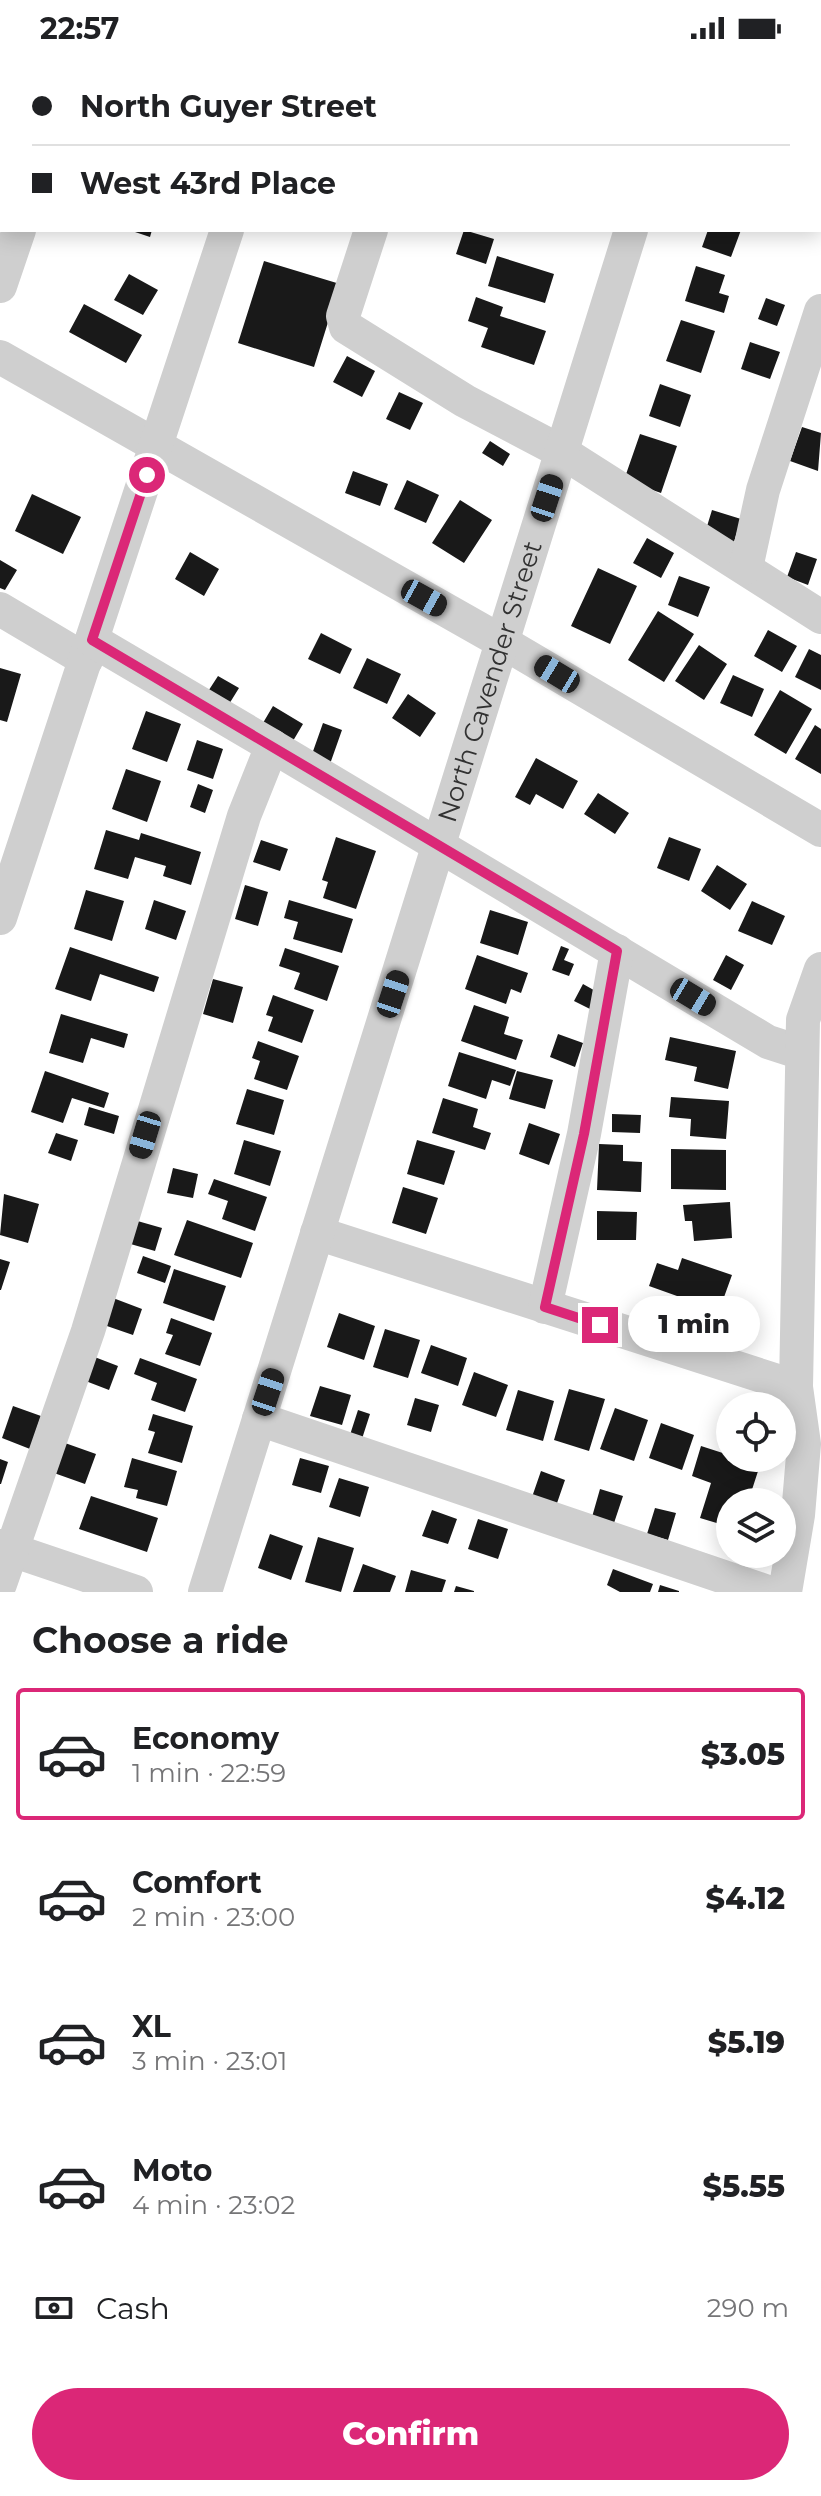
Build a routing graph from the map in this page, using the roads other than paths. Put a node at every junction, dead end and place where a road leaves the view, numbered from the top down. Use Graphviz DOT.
graph roads {
  1 [pos="18,232"];
  2 [pos="226,232"];
  3 [pos="370,232"];
  4 [pos="630,232"];
  5 [pos="0,286"];
  6 [pos="821,311"];
  7 [pos="0,357"];
  8 [pos="156,448"];
  9 [pos="562,452"];
  10 [pos="746,568"];
  11 [pos="0,609"];
  12 [pos="821,617"];
  13 [pos="504,643"];
  14 [pos="89,650"];
  15 [pos="272,746"];
  16 [pos="821,830"];
  17 [pos="440,845"];
  18 [pos="0,918"];
  19 [pos="617,951"];
  20 [pos="821,969"];
  21 [pos="808,1072"];
  22 [pos="317,1233"];
  23 [pos="545,1307"];
  24 [pos="796,1387"];
  25 [pos="259,1419"];
  26 [pos="5,1548"];
  27 [pos="0,1584"];
  28 [pos="136,1592"];
  29 [pos="205,1592"];
  30 [pos="768,1592"];
  31 [pos="785,1592"];
  1 -- 5 [label="street"];
  2 -- 8 [label="street"];
  3 -- 9 [label="street"];
  4 -- 9 [label="street, North Cavender Street"];
  6 -- 10 [label="street"];
  7 -- 8 [label="street"];
  8 -- 13 [label="street"];
  8 -- 14 [label="street"];
  9 -- 10 [label="street"];
  9 -- 13 [label="street, North Cavender Street"];
  10 -- 12 [label="street"];
  11 -- 14 [label="street"];
  13 -- 16 [label="street"];
  13 -- 17 [label="street, North Cavender Street"];
  14 -- 15 [label="street"];
  14 -- 18 [label="street"];
  15 -- 17 [label="street"];
  15 -- 26 [label="street"];
  17 -- 19 [label="street"];
  17 -- 22 [label="street, North Cavender Street"];
  19 -- 21 [label="street"];
  19 -- 23 [label="street"];
  20 -- 21 [label="street"];
  21 -- 24 [label="street"];
  22 -- 23 [label="street"];
  22 -- 25 [label="street, North Cavender Street"];
  23 -- 24 [label="street"];
  24 -- 31 [label="street"];
  25 -- 29 [label="street, North Cavender Street"];
  25 -- 30 [label="street"];
  26 -- 27 [label="street"];
  26 -- 28 [label="street"];
}
